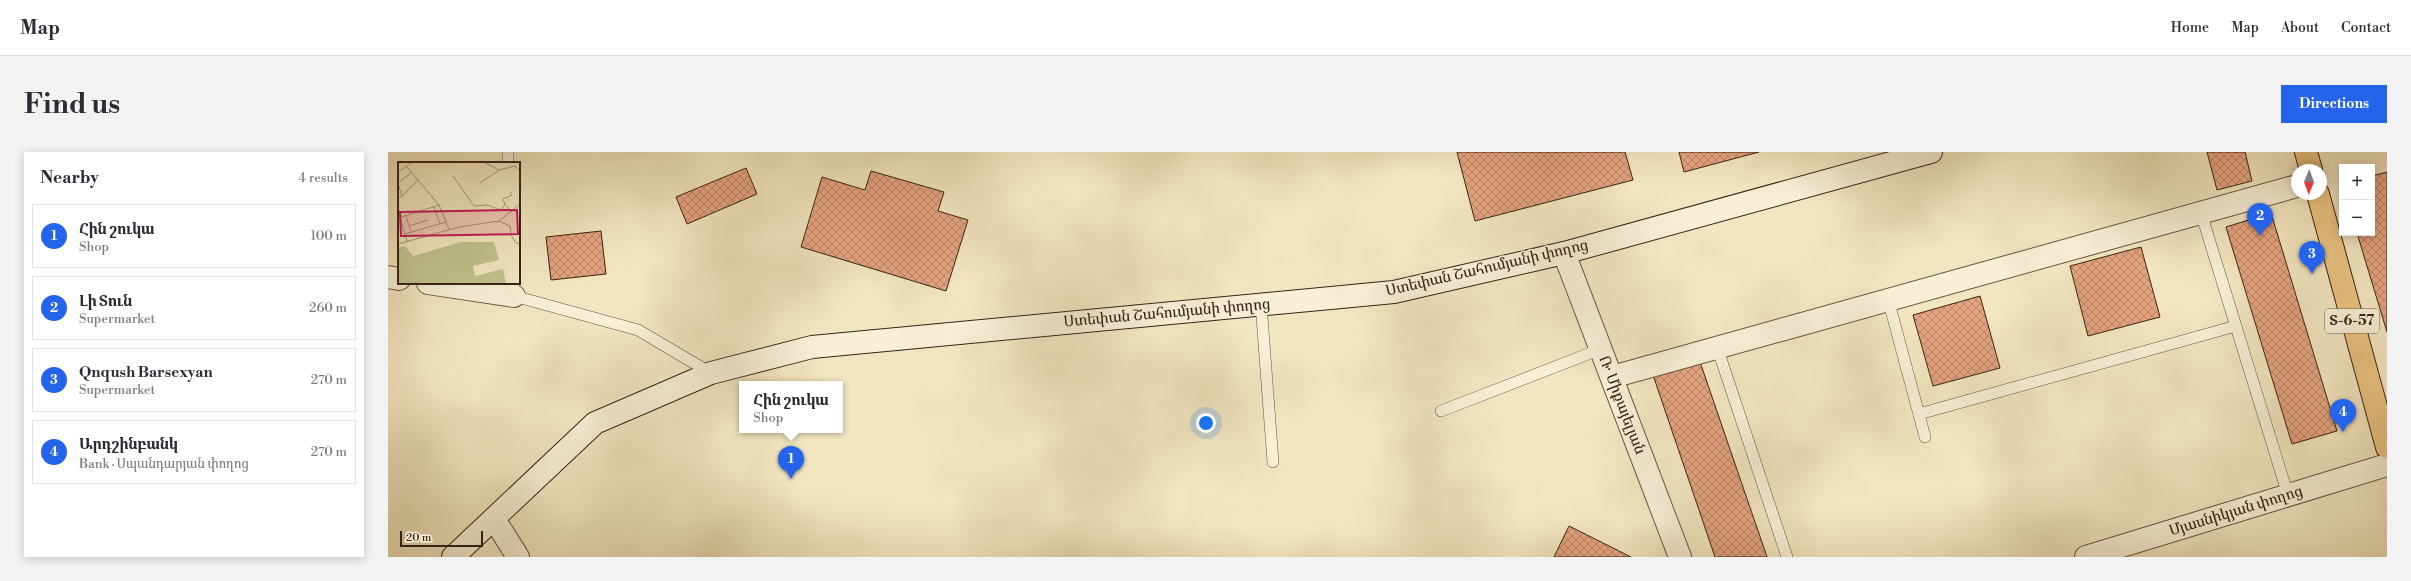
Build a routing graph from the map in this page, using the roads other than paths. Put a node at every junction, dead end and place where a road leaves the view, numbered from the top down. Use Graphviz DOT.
graph roads {
  1 [pos="1931,152"];
  2 [pos="2306,152"];
  3 [pos="2309,164"];
  4 [pos="2291,188"];
  5 [pos="2320,200"];
  6 [pos="2201,213"];
  7 [pos="1564,253"];
  8 [pos="388,277"];
  9 [pos="398,278"];
  10 [pos="440,284"];
  11 [pos="513,290"];
  12 [pos="1888,299"];
  13 [pos="1261,304"];
  14 [pos="2236,326"];
  15 [pos="1717,347"];
  16 [pos="1600,348"];
  17 [pos="711,373"];
  18 [pos="1612,377"];
  19 [pos="1441,411"];
  20 [pos="1919,414"];
  21 [pos="1925,437"];
  22 [pos="2387,447"];
  23 [pos="1273,462"];
  24 [pos="2387,465"];
  25 [pos="2288,495"];
  26 [pos="494,519"];
  27 [pos="452,557"];
  28 [pos="518,557"];
  29 [pos="1680,557"];
  30 [pos="1787,557"];
  31 [pos="2086,557"];
  1 -- 7 [label="main road, Ստեփան Շահումյանի փողոց"];
  2 -- 3 [label="main road"];
  4 -- 6 [label="main road"];
  5 -- 22 [label="main road, Տ-6-57"];
  6 -- 12 [label="main road"];
  6 -- 14 [label="lane"];
  7 -- 13 [label="main road, Ստեփան Շահումյանի փողոց"];
  7 -- 16 [label="main road, Ռ․ Միքայելյան"];
  8 -- 9 [label="main road"];
  10 -- 11 [label="main road"];
  11 -- 17 [label="lane"];
  12 -- 15 [label="main road"];
  12 -- 20 [label="lane"];
  13 -- 17 [label="main road, Ստեփան Շահումյանի փողոց"];
  13 -- 23 [label="lane"];
  14 -- 20 [label="lane"];
  14 -- 25 [label="lane"];
  15 -- 18 [label="main road"];
  15 -- 30 [label="lane"];
  16 -- 18 [label="main road, Ռ․ Միքայելյան"];
  16 -- 19 [label="lane"];
  17 -- 26 [label="main road, Ստեփան Շահումյանի փողոց"];
  18 -- 29 [label="main road, Ռ․ Միքայելյան"];
  20 -- 21 [label="lane"];
  24 -- 25 [label="main road, Մյասնիկյան փողոց"];
  25 -- 31 [label="main road, Մյասնիկյան փողոց"];
  26 -- 27 [label="main road, Ստեփան Շահումյանի փողոց"];
  26 -- 28 [label="main road"];
}
